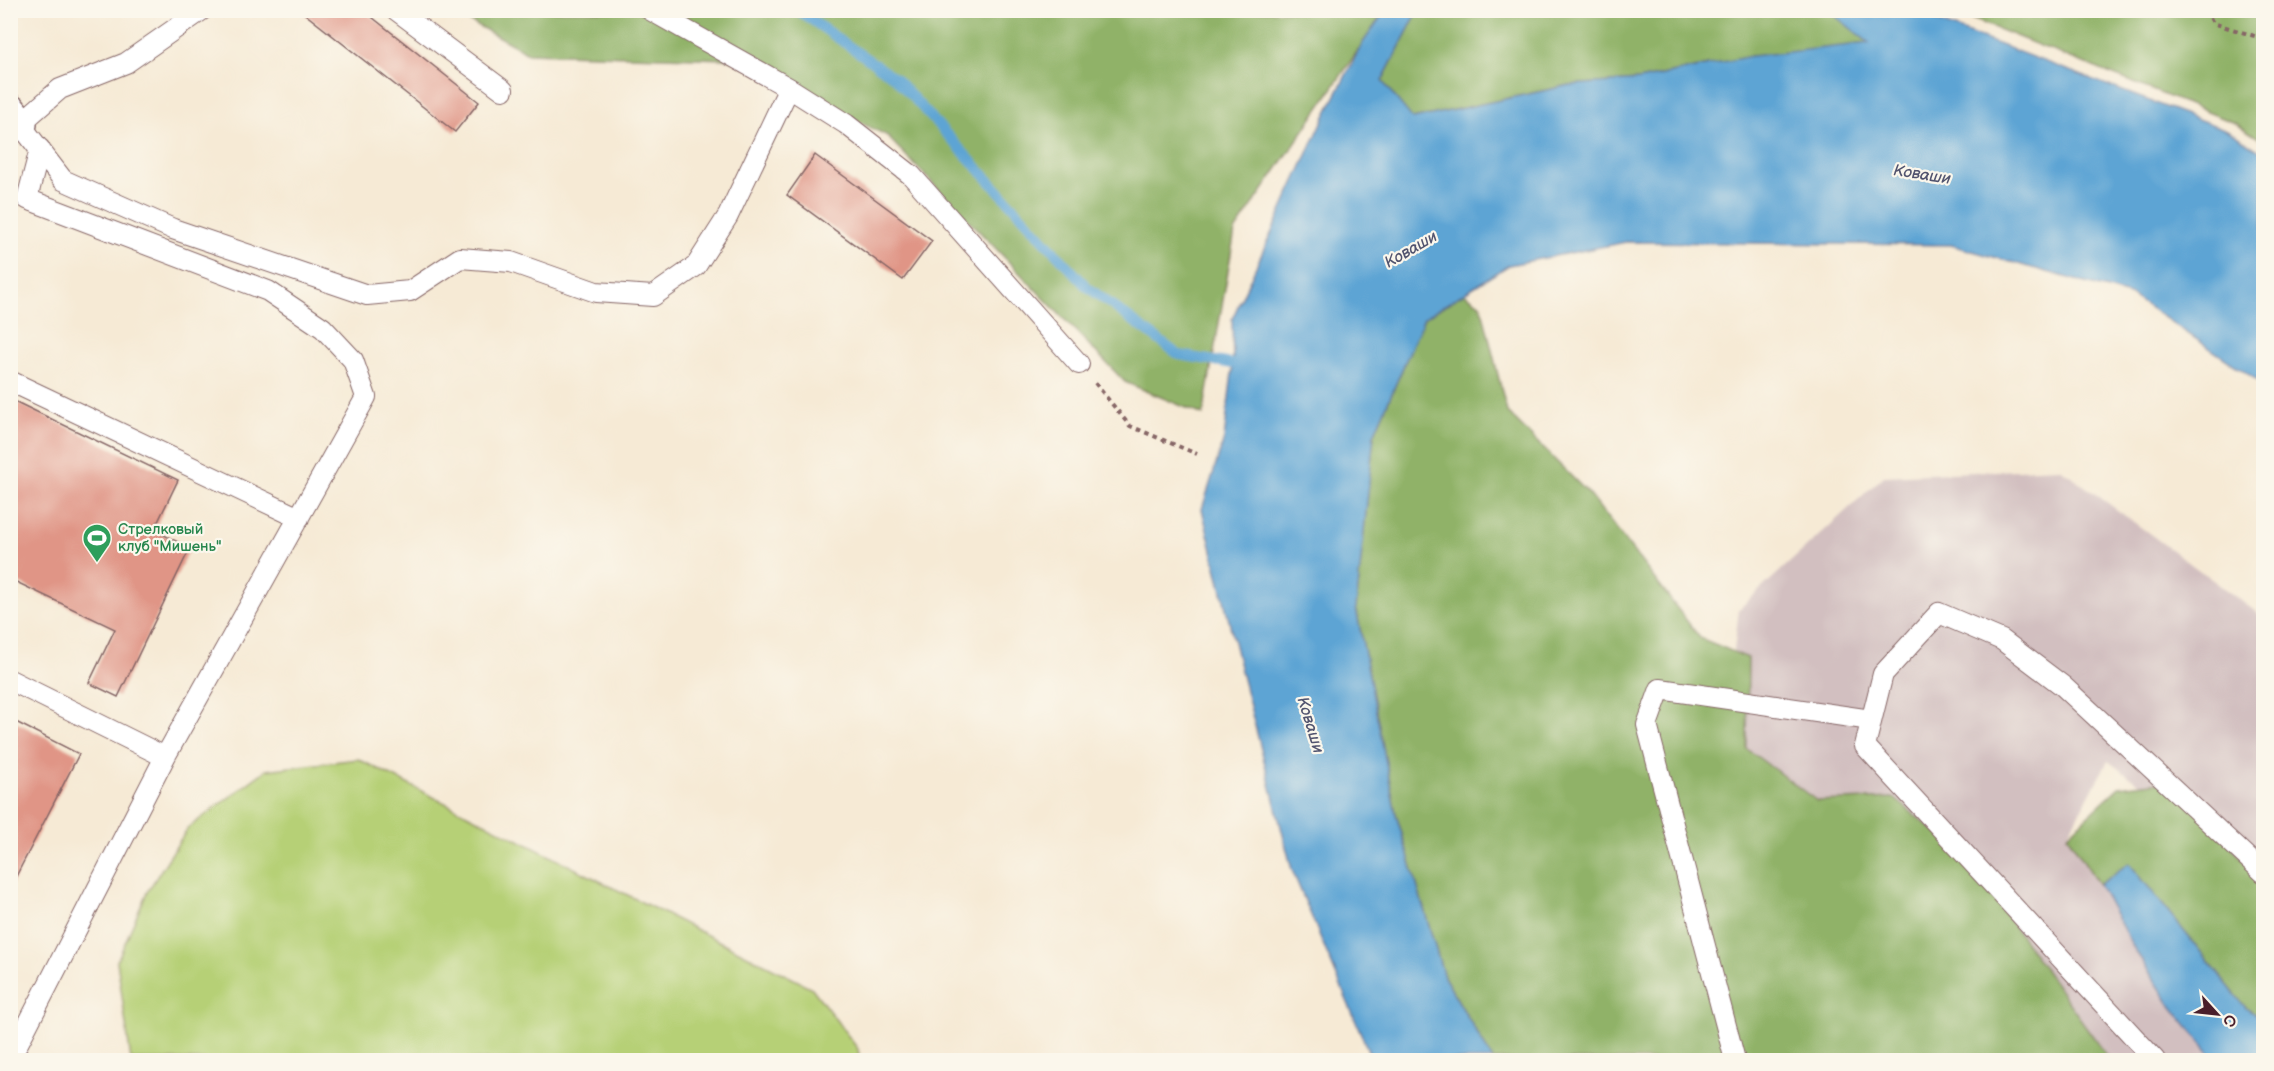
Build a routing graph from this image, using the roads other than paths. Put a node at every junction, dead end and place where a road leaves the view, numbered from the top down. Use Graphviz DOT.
graph roads {
  1 [pos="202,10"];
  2 [pos="396,10"];
  3 [pos="650,10"];
  4 [pos="789,88"];
  5 [pos="503,90"];
  6 [pos="15,117"];
  7 [pos="40,149"];
  8 [pos="1079,364"];
  9 [pos="10,381"];
  10 [pos="298,518"];
  11 [pos="10,680"];
  12 [pos="1871,720"];
  13 [pos="165,757"];
  14 [pos="2264,873"];
  15 [pos="10,1059"];
  16 [pos="1735,1060"];
  17 [pos="2155,1060"];
  1 -- 6 [label="lane"];
  2 -- 5 [label="lane"];
  3 -- 4 [label="lane"];
  4 -- 7 [label="lane"];
  4 -- 8 [label="lane"];
  6 -- 7 [label="lane"];
  7 -- 10 [label="lane"];
  9 -- 10 [label="lane"];
  10 -- 13 [label="lane"];
  11 -- 13 [label="lane"];
  12 -- 14 [label="lane"];
  12 -- 16 [label="lane"];
  12 -- 17 [label="lane"];
  13 -- 15 [label="lane"];
}
